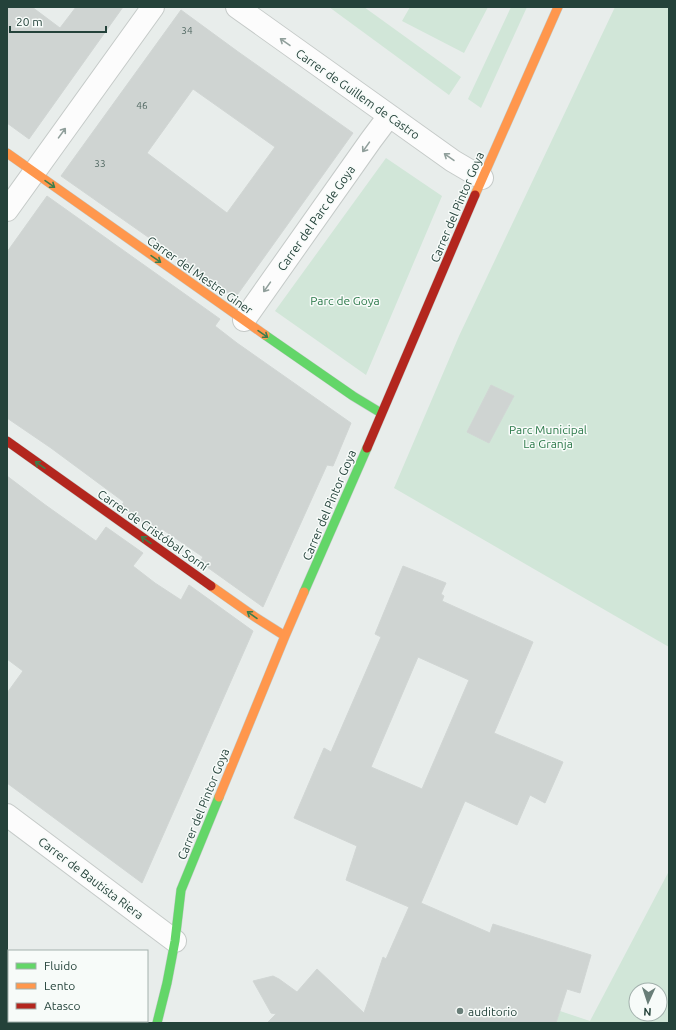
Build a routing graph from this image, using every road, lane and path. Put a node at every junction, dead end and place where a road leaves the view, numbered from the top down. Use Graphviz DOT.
graph roads {
  1 [pos="153,7"];
  2 [pos="237,7"];
  3 [pos="558,7"];
  4 [pos="389,116"];
  5 [pos="7,153"];
  6 [pos="34,172"];
  7 [pos="482,178"];
  8 [pos="7,210"];
  9 [pos="244,320"];
  10 [pos="381,413"];
  11 [pos="7,441"];
  12 [pos="285,636"];
  13 [pos="7,815"];
  14 [pos="175,941"];
  15 [pos="157,1023"];
  6 -- 1 [label="street, one-way"];
  4 -- 2 [label="street, Carrer de Guillem de Castro, one-way"];
  3 -- 7 [label="street, Carrer del Pintor Goya"];
  7 -- 4 [label="street, Carrer de Guillem de Castro, one-way"];
  4 -- 9 [label="street, Carrer del Parc de Goya, one-way"];
  5 -- 6 [label="street, Carrer del Mestre Giner"];
  6 -- 8 [label="street"];
  6 -- 9 [label="street, Carrer del Mestre Giner, one-way"];
  7 -- 10 [label="street, Carrer del Pintor Goya"];
  9 -- 10 [label="street, Carrer del Mestre Giner, one-way"];
  10 -- 12 [label="street, Carrer del Pintor Goya"];
  12 -- 11 [label="street, Carrer de Cristóbal Sorní, one-way"];
  12 -- 14 [label="street, Carrer del Pintor Goya"];
  13 -- 14 [label="street, Carrer de Bautista Riera"];
  14 -- 15 [label="street, Carrer del Pintor Goya"];
}
